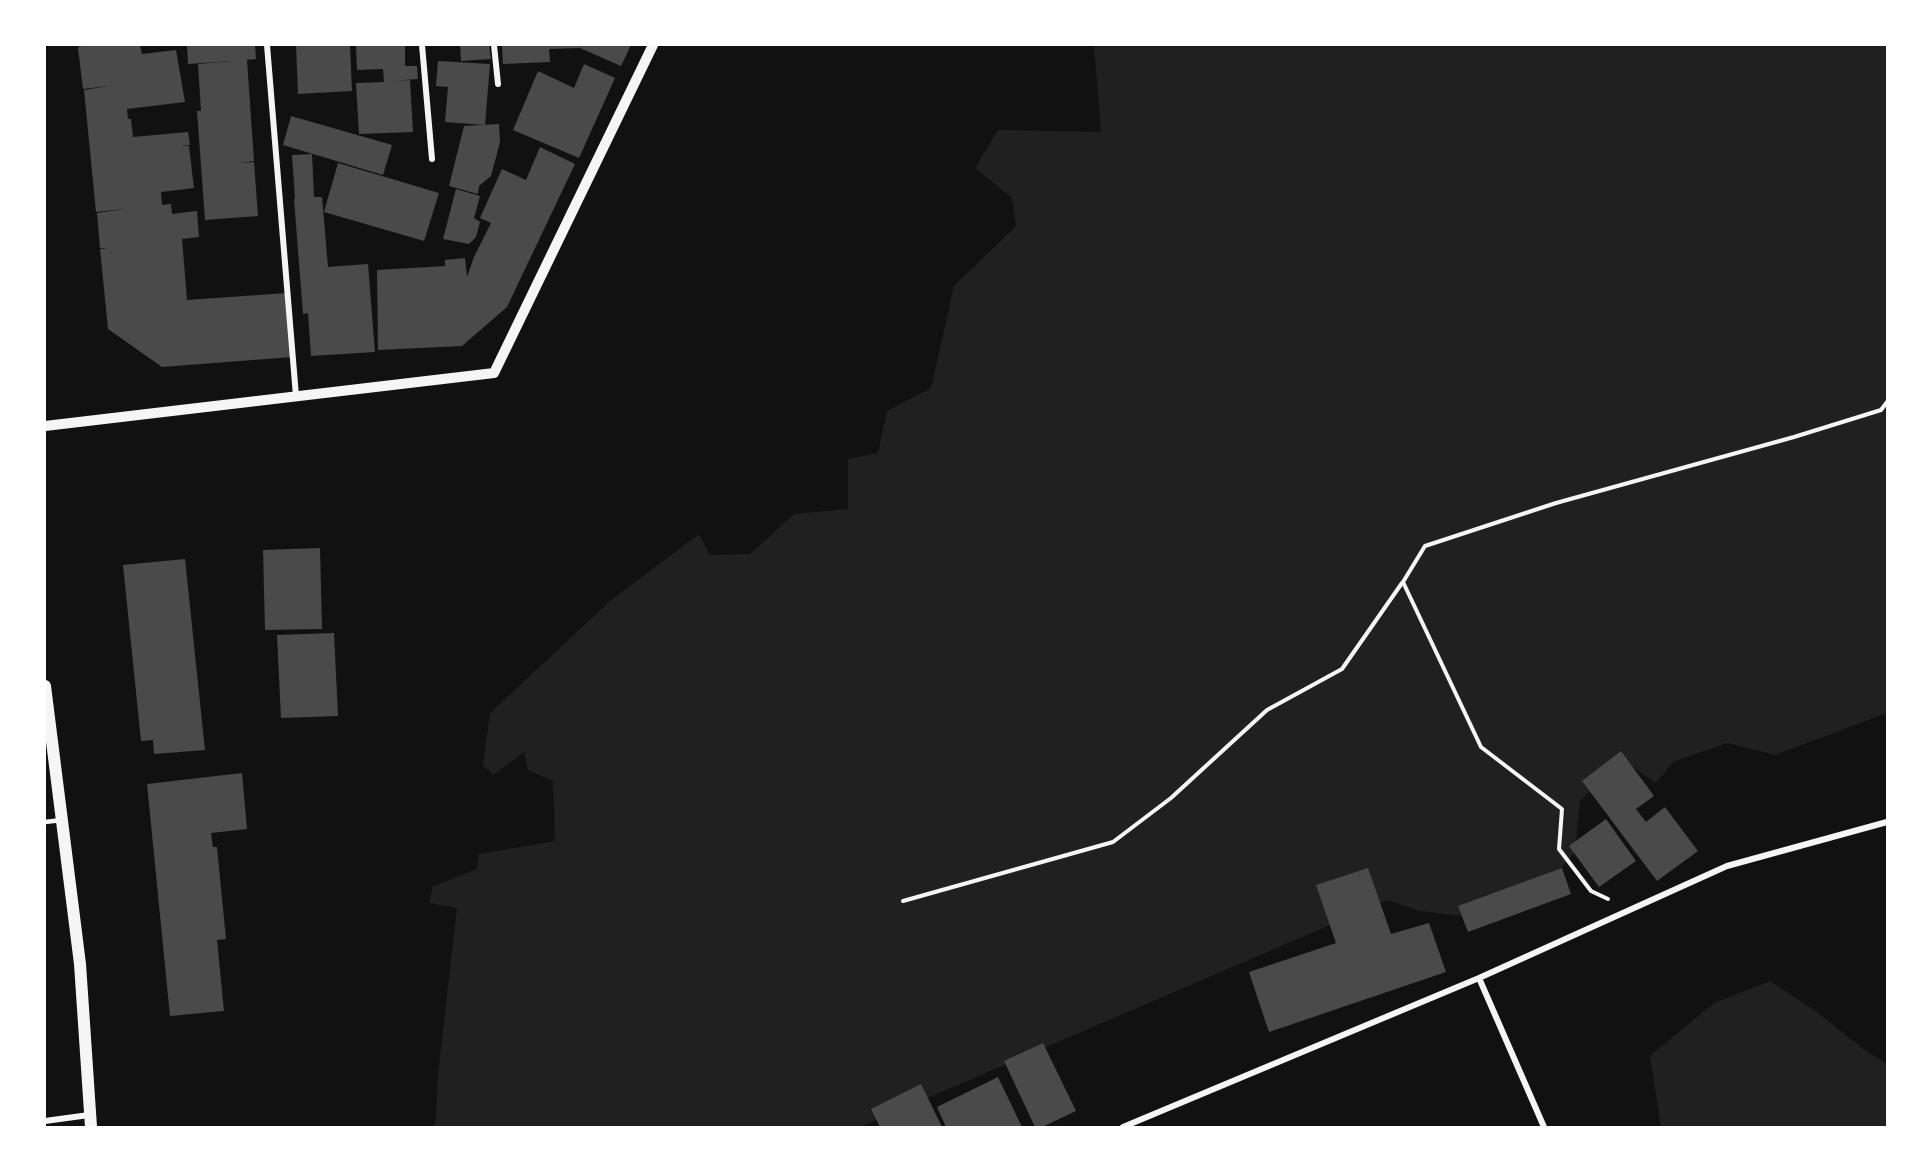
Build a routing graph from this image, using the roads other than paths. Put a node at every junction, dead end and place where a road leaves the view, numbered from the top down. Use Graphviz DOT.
graph roads {
  1 [pos="267,45"];
  2 [pos="422,45"];
  3 [pos="495,45"];
  4 [pos="653,45"];
  5 [pos="498,84"];
  6 [pos="432,159"];
  7 [pos="296,396"];
  8 [pos="45,426"];
  9 [pos="45,686"];
  10 [pos="62,820"];
  11 [pos="45,822"];
  12 [pos="1887,822"];
  13 [pos="1479,978"];
  14 [pos="45,1120"];
  15 [pos="90,1121"];
  16 [pos="1123,1127"];
  17 [pos="1544,1127"];
  1 -- 7 [label="street"];
  2 -- 6 [label="street"];
  3 -- 5 [label="street"];
  4 -- 7 [label="street"];
  7 -- 8 [label="street"];
  9 -- 10 [label="main road"];
  10 -- 11 [label="lane"];
  10 -- 15 [label="main road"];
  12 -- 13 [label="street"];
  13 -- 16 [label="street"];
  13 -- 17 [label="street"];
  14 -- 15 [label="street"];
}
